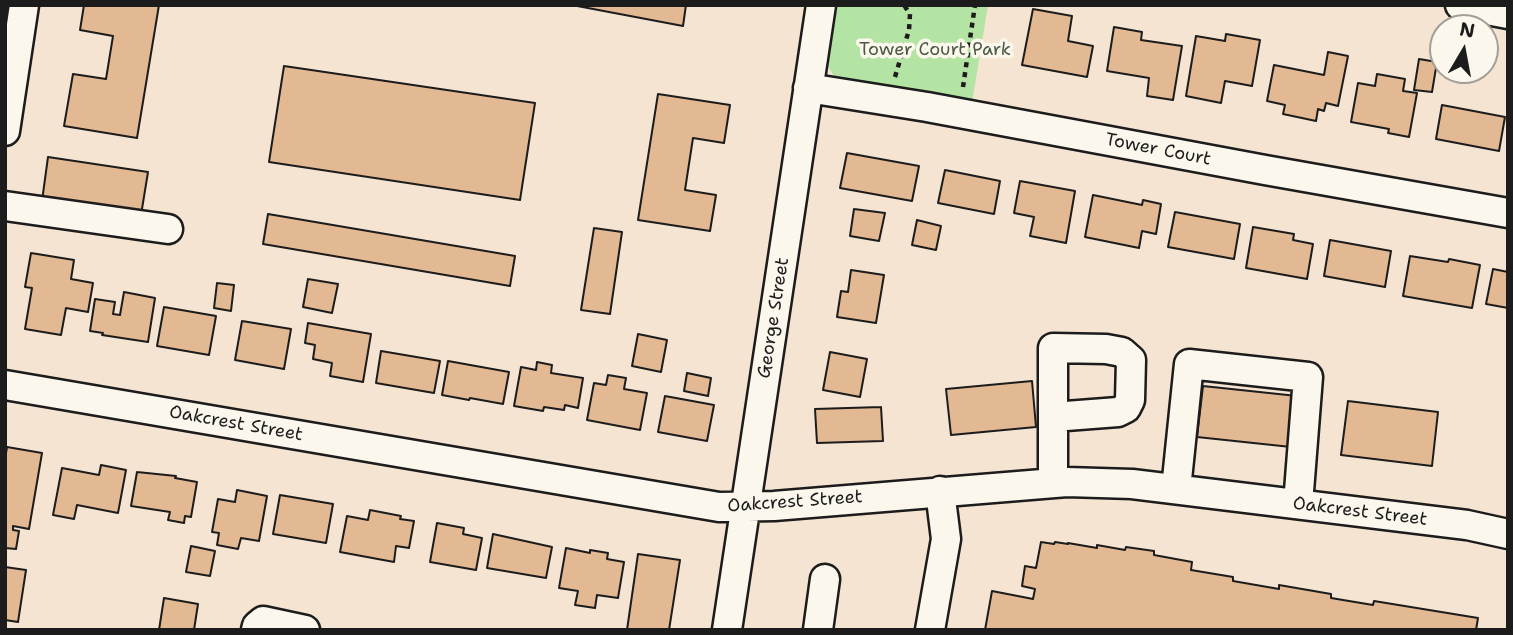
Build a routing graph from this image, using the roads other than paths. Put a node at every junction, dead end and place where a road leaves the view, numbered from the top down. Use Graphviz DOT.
graph roads {
  1 [pos="24,5"];
  2 [pos="821,5"];
  3 [pos="1460,5"];
  4 [pos="1508,14"];
  5 [pos="808,88"];
  6 [pos="5,131"];
  7 [pos="5,206"];
  8 [pos="1508,213"];
  9 [pos="168,229"];
  10 [pos="5,384"];
  11 [pos="1053,416"];
  12 [pos="1053,483"];
  13 [pos="1176,489"];
  14 [pos="940,491"];
  15 [pos="1298,504"];
  16 [pos="746,507"];
  17 [pos="1508,534"];
  18 [pos="825,579"];
  19 [pos="257,628"];
  20 [pos="305,630"];
  21 [pos="727,630"];
  22 [pos="818,630"];
  23 [pos="930,630"];
  1 -- 6 [label="street"];
  2 -- 5 [label="street, George Street"];
  3 -- 4 [label="street"];
  5 -- 8 [label="street, Tower Court"];
  5 -- 16 [label="street, George Street"];
  7 -- 9 [label="street"];
  10 -- 16 [label="street, Oakcrest Street"];
  11 -- 12 [label="street"];
  12 -- 13 [label="street, Oakcrest Street"];
  12 -- 14 [label="street, Oakcrest Street"];
  13 -- 15 [label="street, Oakcrest Street"];
  13 -- 15 [label="street"];
  14 -- 16 [label="street, Oakcrest Street"];
  14 -- 23 [label="street"];
  15 -- 17 [label="street, Oakcrest Street"];
  16 -- 21 [label="street, George Street"];
  18 -- 22 [label="street"];
  19 -- 20 [label="street"];
}
